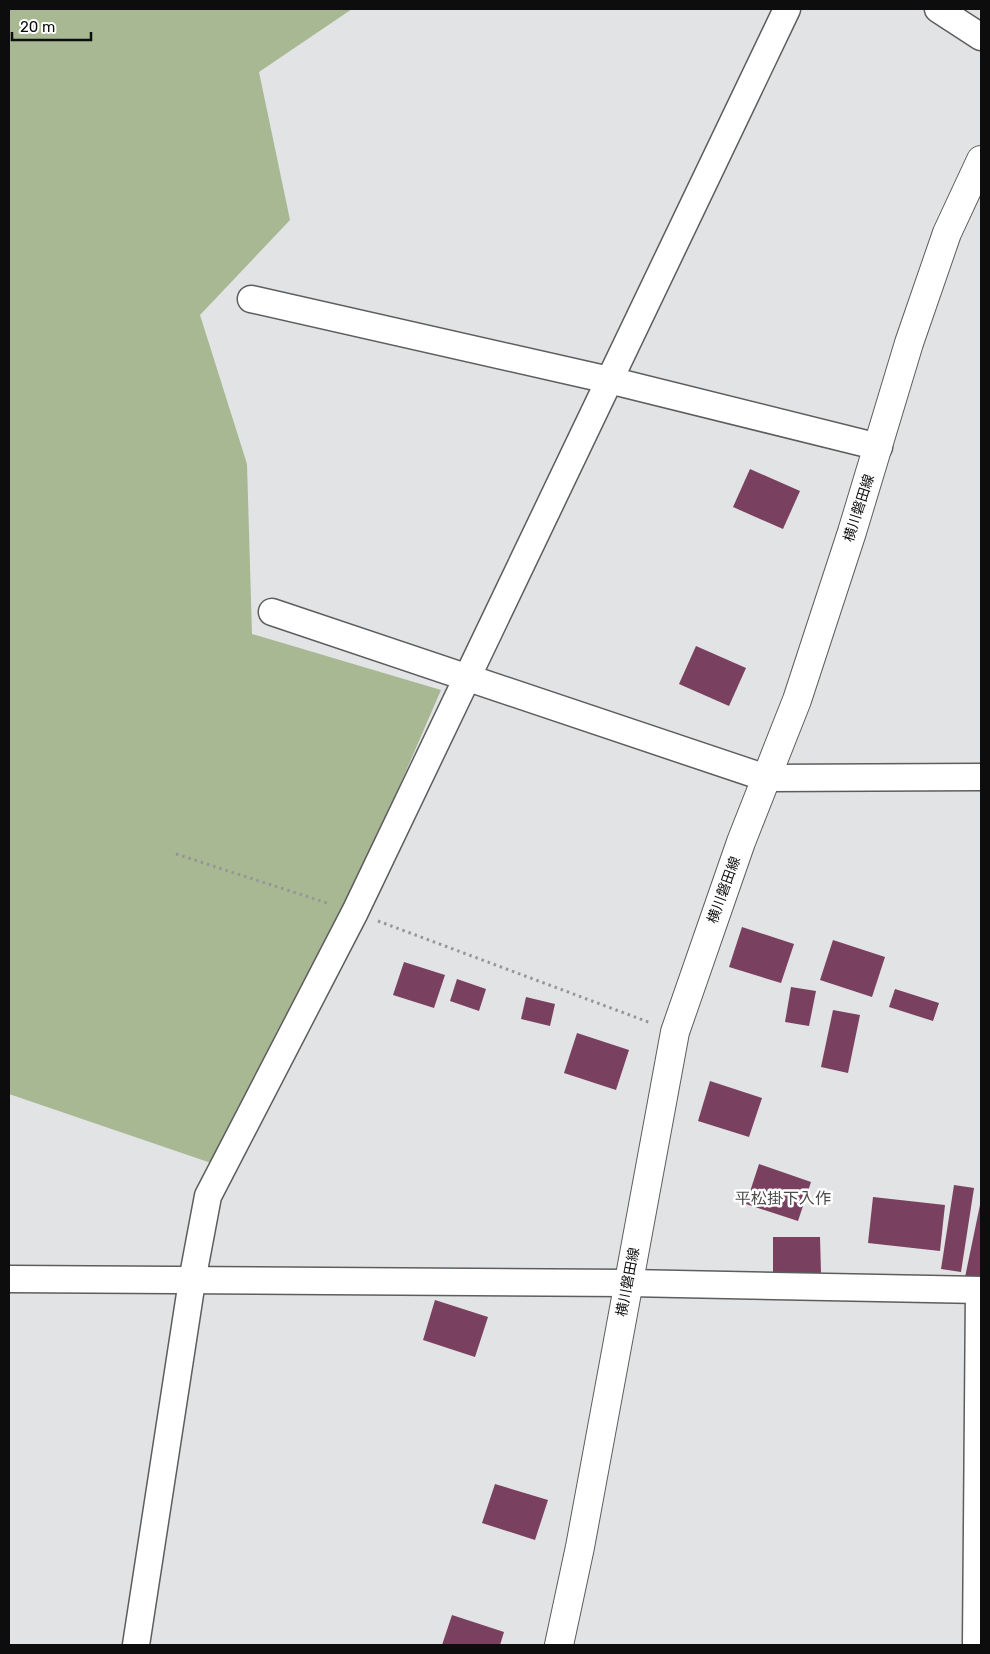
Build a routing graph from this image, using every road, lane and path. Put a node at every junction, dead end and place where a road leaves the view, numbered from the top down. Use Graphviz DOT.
graph roads {
  1 [pos="787,9"];
  2 [pos="938,9"];
  3 [pos="981,37"];
  4 [pos="981,160"];
  5 [pos="251,299"];
  6 [pos="609,380"];
  7 [pos="878,447"];
  8 [pos="272,612"];
  9 [pos="466,678"];
  10 [pos="981,777"];
  11 [pos="766,778"];
  12 [pos="176,854"];
  13 [pos="356,912"];
  14 [pos="675,1032"];
  15 [pos="9,1279"];
  16 [pos="192,1281"];
  17 [pos="628,1283"];
  18 [pos="980,1290"];
  19 [pos="136,1645"];
  20 [pos="559,1645"];
  21 [pos="976,1645"];
  1 -- 6 [label="street"];
  2 -- 3 [label="street"];
  4 -- 7 [label="main road, 横川磐田線"];
  5 -- 6 [label="street"];
  6 -- 7 [label="street"];
  6 -- 9 [label="street"];
  7 -- 11 [label="main road, 横川磐田線"];
  8 -- 9 [label="street"];
  9 -- 11 [label="street"];
  9 -- 13 [label="street"];
  10 -- 11 [label="street"];
  11 -- 14 [label="main road, 横川磐田線"];
  12 -- 13 [label="path"];
  13 -- 14 [label="path"];
  13 -- 16 [label="street"];
  14 -- 17 [label="main road, 横川磐田線"];
  15 -- 16 [label="street"];
  16 -- 17 [label="street"];
  16 -- 19 [label="street"];
  17 -- 18 [label="street"];
  17 -- 20 [label="main road, 横川磐田線"];
  18 -- 21 [label="street"];
}
